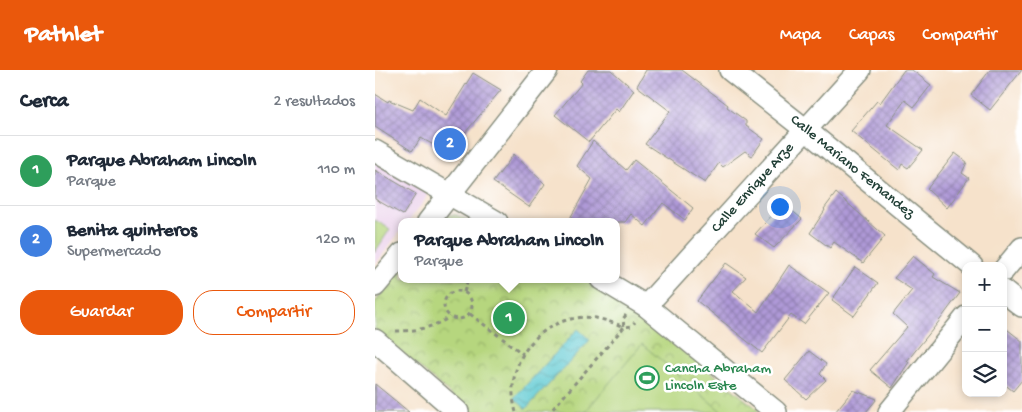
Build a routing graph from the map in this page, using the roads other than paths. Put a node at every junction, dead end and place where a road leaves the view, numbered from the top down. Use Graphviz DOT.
graph roads {
  1 [pos="547,70"];
  2 [pos="731,70"];
  3 [pos="860,70"];
  4 [pos="806,130"];
  5 [pos="375,152"];
  6 [pos="449,196"];
  7 [pos="430,218"];
  8 [pos="490,218"];
  9 [pos="1022,248"];
  10 [pos="398,258"];
  11 [pos="967,262"];
  12 [pos="1007,266"];
  13 [pos="606,283"];
  14 [pos="375,286"];
  15 [pos="1007,294"];
  16 [pos="1022,306"];
  17 [pos="638,311"];
  18 [pos="962,322"];
  19 [pos="381,335"];
  20 [pos="458,412"];
  21 [pos="776,412"];
  22 [pos="889,412"];
  1 -- 6 [label="street"];
  2 -- 4 [label="street, Calle Mariano Fernandez"];
  3 -- 4 [label="street, Calle Enrique Arze"];
  4 -- 11 [label="street, Calle Mariano Fernandez"];
  4 -- 17 [label="street, Calle Enrique Arze"];
  5 -- 6 [label="street"];
  6 -- 7 [label="street"];
  6 -- 8 [label="street"];
  9 -- 12 [label="street"];
  10 -- 14 [label="street"];
  13 -- 17 [label="street"];
  15 -- 16 [label="street"];
  17 -- 21 [label="street"];
  18 -- 22 [label="street"];
  19 -- 20 [label="street"];
}
